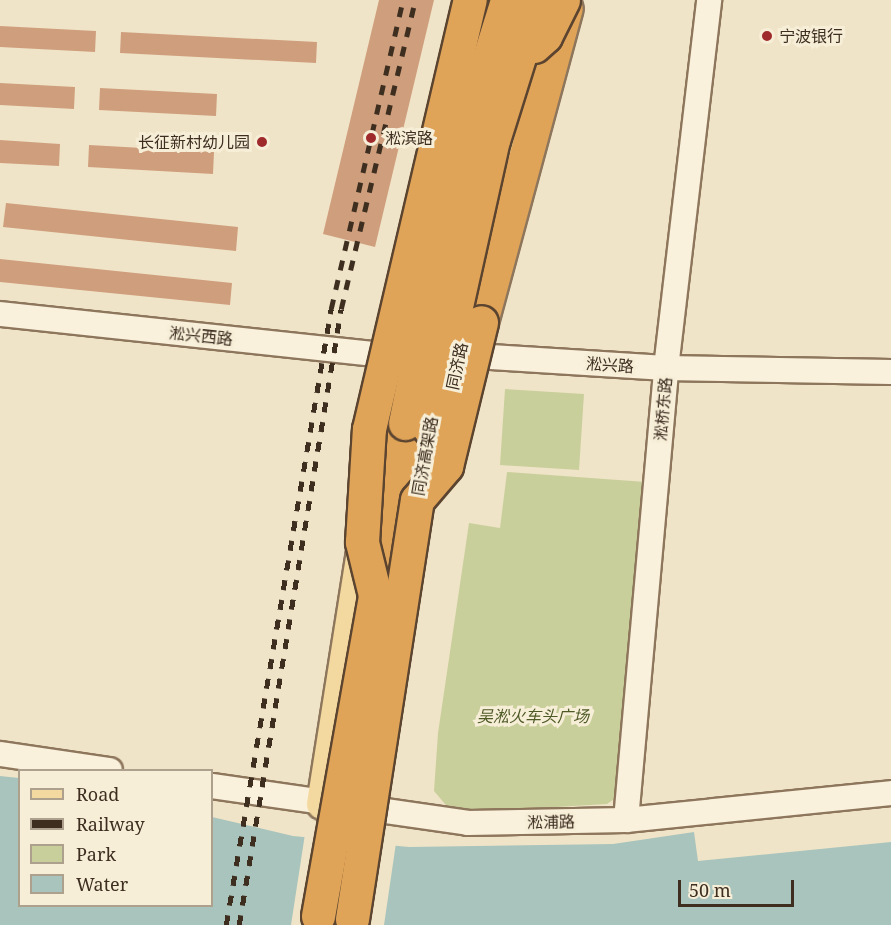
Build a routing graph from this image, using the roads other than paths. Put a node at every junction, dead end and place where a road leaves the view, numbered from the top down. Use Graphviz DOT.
graph roads {
  1 [pos="470,0"];
  2 [pos="493,0"];
  3 [pos="507,0"];
  4 [pos="537,0"];
  5 [pos="554,0"];
  6 [pos="563,0"];
  7 [pos="569,0"];
  8 [pos="591,0"];
  9 [pos="709,0"];
  10 [pos="554,47"];
  11 [pos="516,64"];
  12 [pos="0,314"];
  13 [pos="459,355"];
  14 [pos="402,357"];
  15 [pos="666,368"];
  16 [pos="891,372"];
  17 [pos="417,500"];
  18 [pos="375,595"];
  19 [pos="0,754"];
  20 [pos="97,769"];
  21 [pos="213,786"];
  22 [pos="891,793"];
  23 [pos="322,804"];
  24 [pos="380,809"];
  25 [pos="626,820"];
  26 [pos="317,920"];
  27 [pos="351,922"];
  1 -- 18 [label="highway, bridge"];
  2 -- 14 [label="main road"];
  3 -- 18 [label="highway, 同济高架路, bridge"];
  4 -- 11 [label="highway, 同济高架路, bridge"];
  5 -- 13 [label="main road, 同济路"];
  6 -- 11 [label="highway, bridge"];
  7 -- 10 [label="highway"];
  8 -- 10 [label="highway"];
  9 -- 15 [label="street, 淞桥东路"];
  10 -- 17 [label="highway, bridge"];
  11 -- 17 [label="highway, 同济高架路, bridge"];
  12 -- 14 [label="street, 淞兴西路"];
  13 -- 14 [label="street, 淞兴路"];
  13 -- 15 [label="street, 淞兴路"];
  13 -- 24 [label="main road, 同济路"];
  14 -- 23 [label="main road"];
  15 -- 16 [label="street, 淞兴路"];
  15 -- 25 [label="street, 淞桥东路"];
  17 -- 27 [label="highway, 同济高架路, bridge"];
  18 -- 26 [label="highway, 同济高架路, bridge"];
  19 -- 20 [label="street"];
  21 -- 23 [label="street, 淞浦路"];
  22 -- 25 [label="street, 淞浦路"];
  23 -- 24 [label="street, 淞浦路"];
  24 -- 25 [label="street, 淞浦路"];
}
